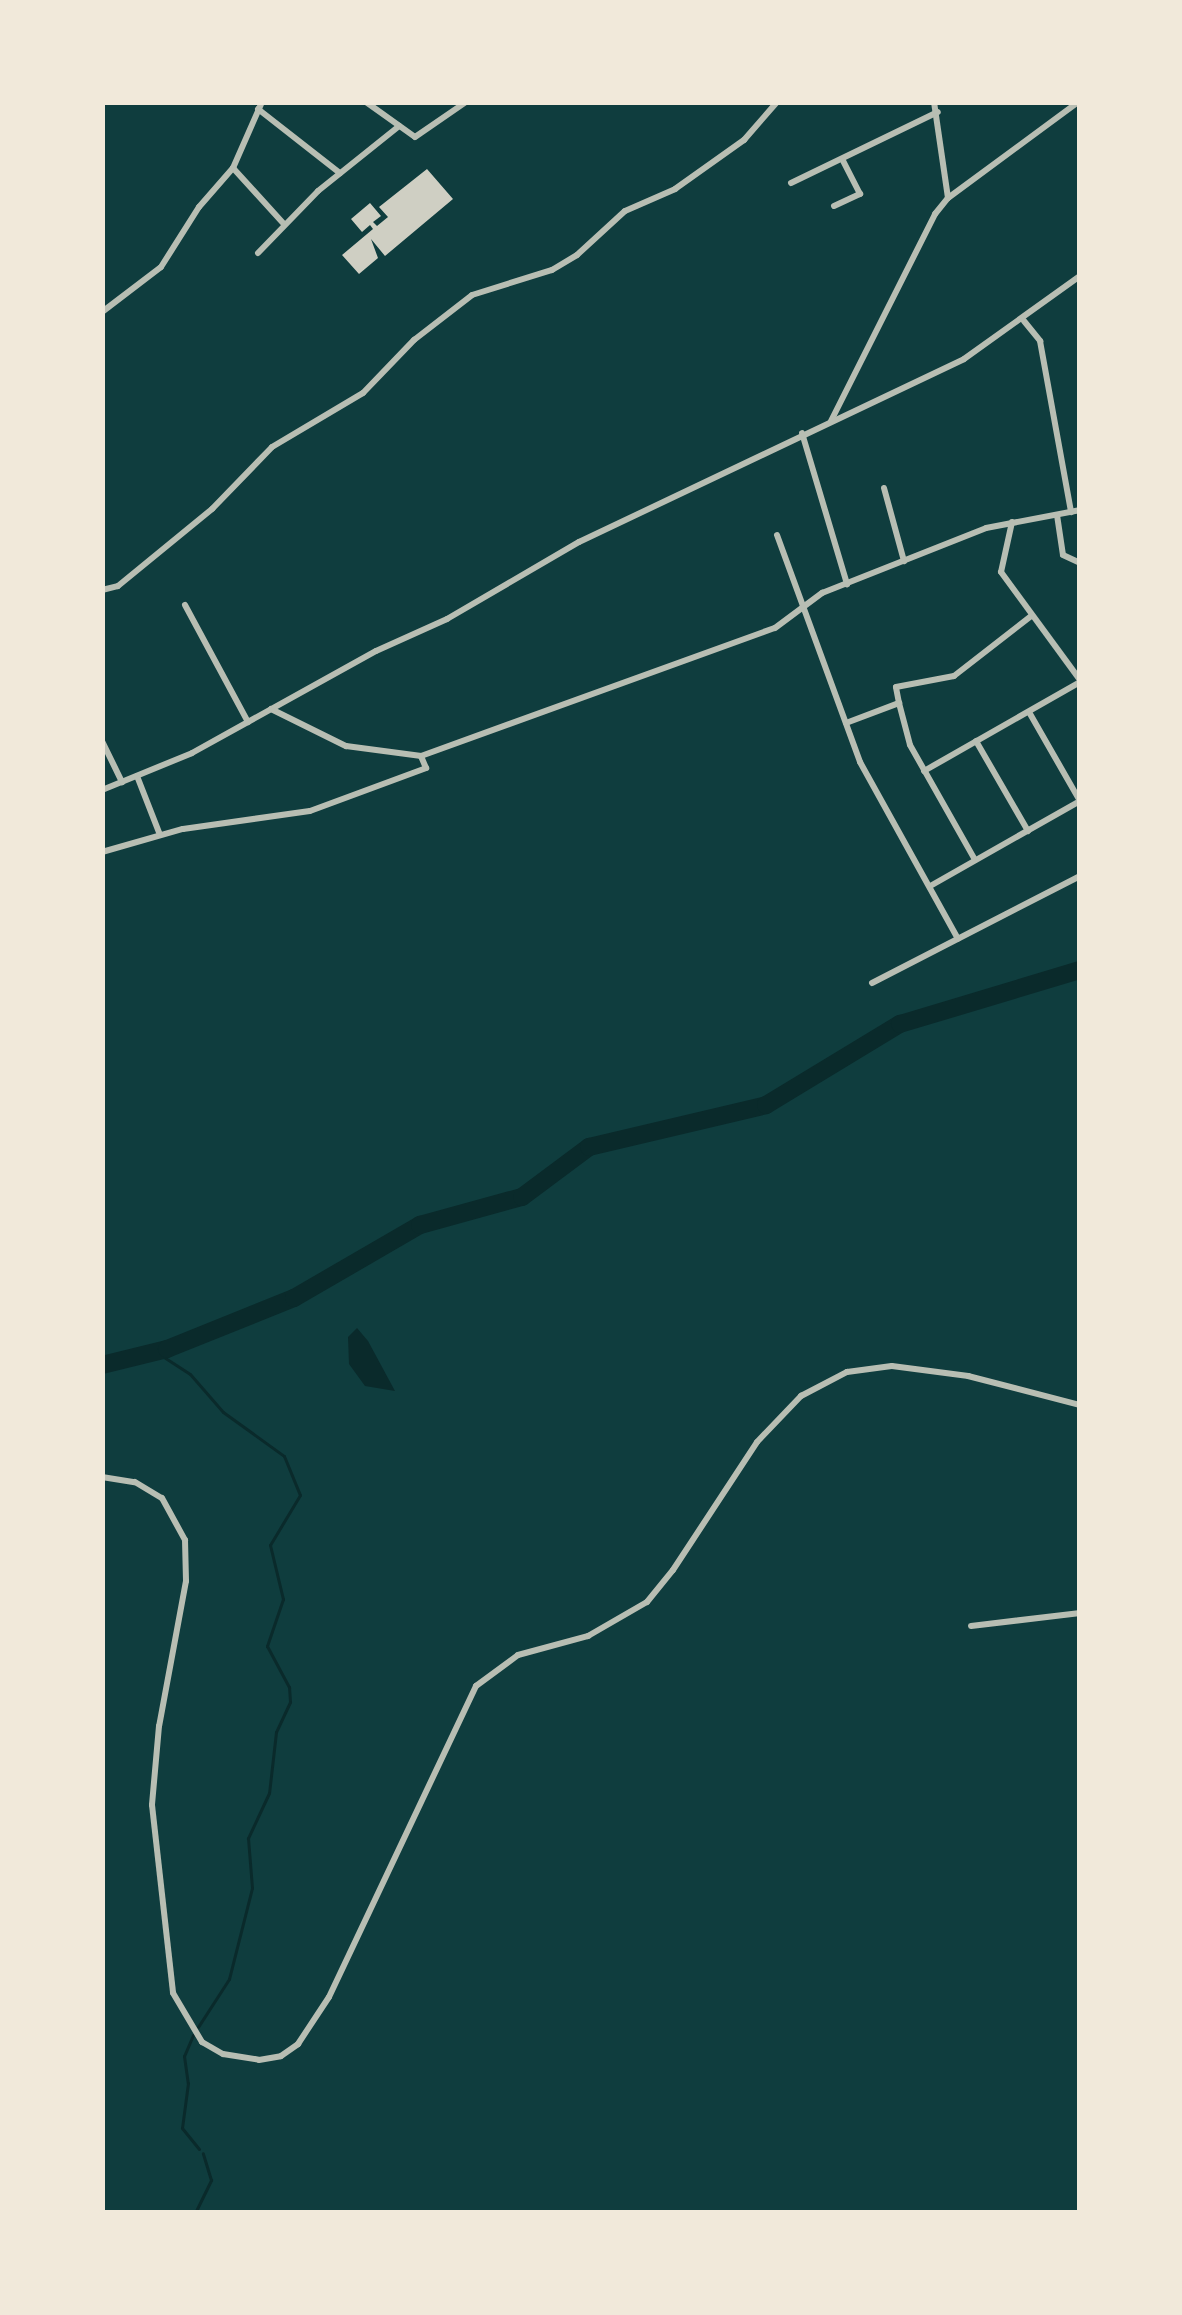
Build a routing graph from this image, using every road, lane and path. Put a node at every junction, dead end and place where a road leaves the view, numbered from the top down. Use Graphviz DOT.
graph roads {
  1 [pos="366,102"];
  2 [pos="447,102"];
  3 [pos="466,102"];
  4 [pos="777,102"];
  5 [pos="934,102"];
  6 [pos="1078,102"];
  7 [pos="260,105"];
  8 [pos="456,109"];
  9 [pos="938,112"];
  10 [pos="399,126"];
  11 [pos="843,161"];
  12 [pos="233,168"];
  13 [pos="341,174"];
  14 [pos="791,183"];
  15 [pos="949,198"];
  16 [pos="834,206"];
  17 [pos="284,224"];
  18 [pos="258,253"];
  19 [pos="1080,276"];
  20 [pos="102,312"];
  21 [pos="1024,321"];
  22 [pos="831,421"];
  23 [pos="802,433"];
  24 [pos="884,488"];
  25 [pos="1075,511"];
  26 [pos="1058,514"];
  27 [pos="1012,522"];
  28 [pos="777,535"];
  29 [pos="904,561"];
  30 [pos="1080,563"];
  31 [pos="847,584"];
  32 [pos="102,590"];
  33 [pos="802,604"];
  34 [pos="185,605"];
  35 [pos="1031,616"];
  36 [pos="1080,681"];
  37 [pos="899,703"];
  38 [pos="271,709"];
  39 [pos="1029,712"];
  40 [pos="248,722"];
  41 [pos="846,723"];
  42 [pos="102,741"];
  43 [pos="976,742"];
  44 [pos="421,756"];
  45 [pos="925,771"];
  46 [pos="137,776"];
  47 [pos="122,782"];
  48 [pos="102,790"];
  49 [pos="1080,801"];
  50 [pos="1028,830"];
  51 [pos="160,835"];
  52 [pos="102,852"];
  53 [pos="975,860"];
  54 [pos="1080,876"];
  55 [pos="932,886"];
  56 [pos="958,939"];
  57 [pos="872,983"];
  58 [pos="1080,1405"];
  59 [pos="102,1477"];
  60 [pos="1080,1613"];
  61 [pos="970,1626"];
  1 -- 10 [label="street"];
  2 -- 8 [label="street"];
  3 -- 8 [label="street"];
  4 -- 32 [label="street"];
  5 -- 9 [label="street"];
  6 -- 15 [label="street"];
  7 -- 12 [label="street"];
  7 -- 13 [label="street"];
  8 -- 10 [label="street"];
  9 -- 11 [label="street"];
  9 -- 15 [label="street"];
  10 -- 13 [label="street"];
  11 -- 14 [label="street"];
  11 -- 16 [label="street"];
  12 -- 17 [label="street"];
  12 -- 20 [label="street"];
  13 -- 17 [label="street"];
  15 -- 22 [label="street"];
  17 -- 18 [label="street"];
  19 -- 21 [label="street"];
  21 -- 22 [label="street"];
  21 -- 25 [label="street"];
  22 -- 23 [label="street"];
  23 -- 31 [label="street"];
  23 -- 38 [label="street"];
  24 -- 29 [label="street"];
  25 -- 26 [label="street"];
  26 -- 27 [label="street"];
  26 -- 30 [label="street"];
  27 -- 29 [label="street"];
  27 -- 35 [label="street"];
  28 -- 33 [label="street"];
  29 -- 31 [label="street"];
  31 -- 33 [label="street"];
  33 -- 41 [label="street"];
  33 -- 44 [label="street"];
  34 -- 40 [label="street"];
  35 -- 36 [label="street"];
  35 -- 37 [label="street"];
  36 -- 39 [label="street"];
  37 -- 41 [label="street"];
  37 -- 45 [label="street"];
  38 -- 40 [label="street"];
  38 -- 44 [label="street"];
  39 -- 43 [label="street"];
  39 -- 49 [label="street"];
  40 -- 46 [label="street"];
  41 -- 55 [label="street"];
  42 -- 47 [label="street"];
  43 -- 45 [label="street"];
  43 -- 50 [label="street"];
  44 -- 51 [label="street"];
  45 -- 53 [label="street"];
  46 -- 47 [label="street"];
  46 -- 51 [label="street"];
  47 -- 48 [label="street"];
  49 -- 50 [label="street"];
  50 -- 53 [label="street"];
  51 -- 52 [label="street"];
  53 -- 55 [label="street"];
  54 -- 56 [label="street"];
  55 -- 56 [label="street"];
  56 -- 57 [label="street"];
  58 -- 59 [label="street"];
  60 -- 61 [label="street"];
}
